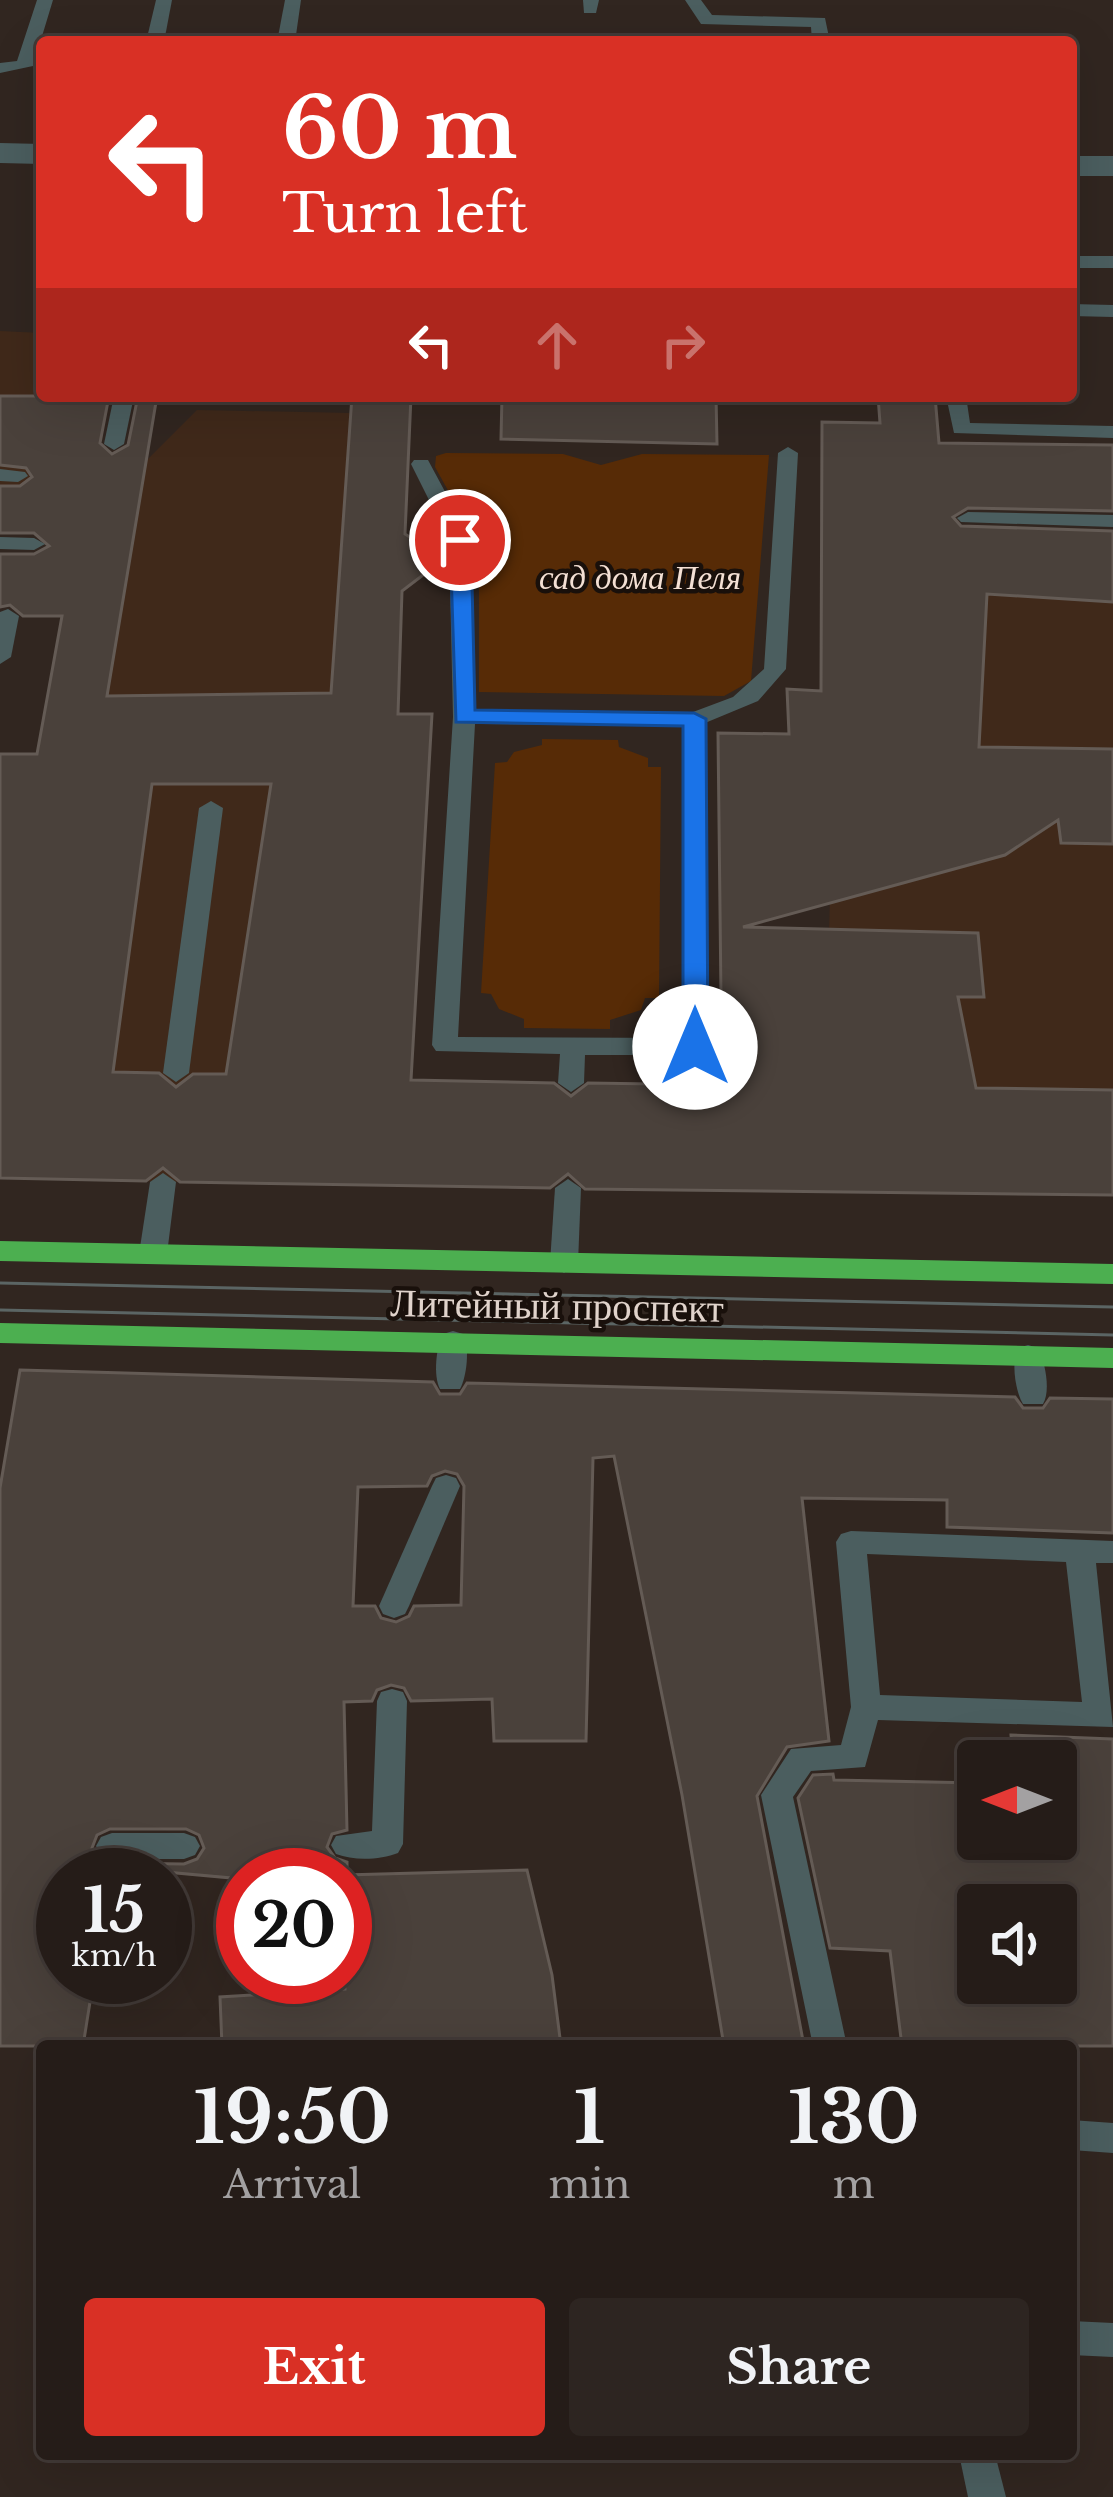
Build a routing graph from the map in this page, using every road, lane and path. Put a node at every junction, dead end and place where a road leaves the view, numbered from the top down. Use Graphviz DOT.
graph roads {
  1 [pos="45,0"];
  2 [pos="164,0"];
  3 [pos="293,0"];
  4 [pos="693,0"];
  5 [pos="156,36"];
  6 [pos="287,36"];
  7 [pos="820,36"];
  8 [pos="0,68"];
  9 [pos="0,153"];
  10 [pos="36,154"];
  11 [pos="1077,166"];
  12 [pos="1113,166"];
  13 [pos="1077,262"];
  14 [pos="1113,262"];
  15 [pos="1077,310"];
  16 [pos="1113,311"];
  17 [pos="123,402"];
  18 [pos="957,402"];
  19 [pos="1113,431"];
  20 [pos="114,444"];
  21 [pos="788,453"];
  22 [pos="421,464"];
  23 [pos="968,518"];
  24 [pos="1113,520"];
  25 [pos="19,543"];
  26 [pos="17,567"];
  27 [pos="8,616"];
  28 [pos="0,657"];
  29 [pos="464,717"];
  30 [pos="694,719"];
  31 [pos="211,808"];
  32 [pos="573,1047"];
  33 [pos="176,1073"];
  34 [pos="572,1083"];
  35 [pos="163,1181"];
  36 [pos="568,1189"];
  37 [pos="0,1251"];
  38 [pos="153,1254"];
  39 [pos="564,1263"];
  40 [pos="1113,1274"];
  41 [pos="0,1333"];
  42 [pos="453,1341"];
  43 [pos="1028,1355"];
  44 [pos="1113,1358"];
  45 [pos="450,1382"];
  46 [pos="1033,1397"];
  47 [pos="446,1486"];
  48 [pos="1079,1550"];
  49 [pos="1113,1552"];
  50 [pos="394,1606"];
  51 [pos="392,1701"];
  52 [pos="866,1707"];
  53 [pos="1106,1715"];
  54 [pos="347,1845"];
  55 [pos="112,1846"];
  56 [pos="184,1846"];
  57 [pos="829,2040"];
  58 [pos="1077,2135"];
  59 [pos="1113,2138"];
  60 [pos="1077,2338"];
  61 [pos="1113,2340"];
  62 [pos="978,2460"];
  63 [pos="987,2497"];
  1 -- 8 [label="lane"];
  2 -- 5 [label="lane"];
  3 -- 6 [label="lane"];
  4 -- 7 [label="lane"];
  9 -- 10 [label="street"];
  11 -- 12 [label="street"];
  13 -- 14 [label="lane"];
  15 -- 16 [label="lane"];
  17 -- 20 [label="lane"];
  18 -- 19 [label="lane"];
  21 -- 30 [label="lane"];
  22 -- 29 [label="lane"];
  23 -- 24 [label="lane"];
  25 -- 26 [label="lane"];
  27 -- 28 [label="lane"];
  29 -- 30 [label="lane"];
  29 -- 32 [label="lane"];
  30 -- 32 [label="lane"];
  31 -- 33 [label="lane"];
  32 -- 34 [label="lane"];
  35 -- 38 [label="lane"];
  36 -- 39 [label="lane"];
  37 -- 38 [label="main road, Литейный проспект"];
  38 -- 39 [label="main road, Литейный проспект"];
  39 -- 40 [label="main road, Литейный проспект"];
  41 -- 42 [label="main road, Литейный проспект"];
  42 -- 43 [label="main road, Литейный проспект"];
  42 -- 45 [label="lane"];
  43 -- 44 [label="main road, Литейный проспект"];
  43 -- 46 [label="lane"];
  47 -- 50 [label="lane"];
  48 -- 49 [label="lane"];
  48 -- 52 [label="lane"];
  48 -- 53 [label="lane"];
  51 -- 54 [label="lane"];
  52 -- 53 [label="lane"];
  52 -- 57 [label="lane"];
  55 -- 56 [label="lane"];
  58 -- 59 [label="lane"];
  60 -- 61 [label="lane"];
  62 -- 63 [label="lane"];
}
